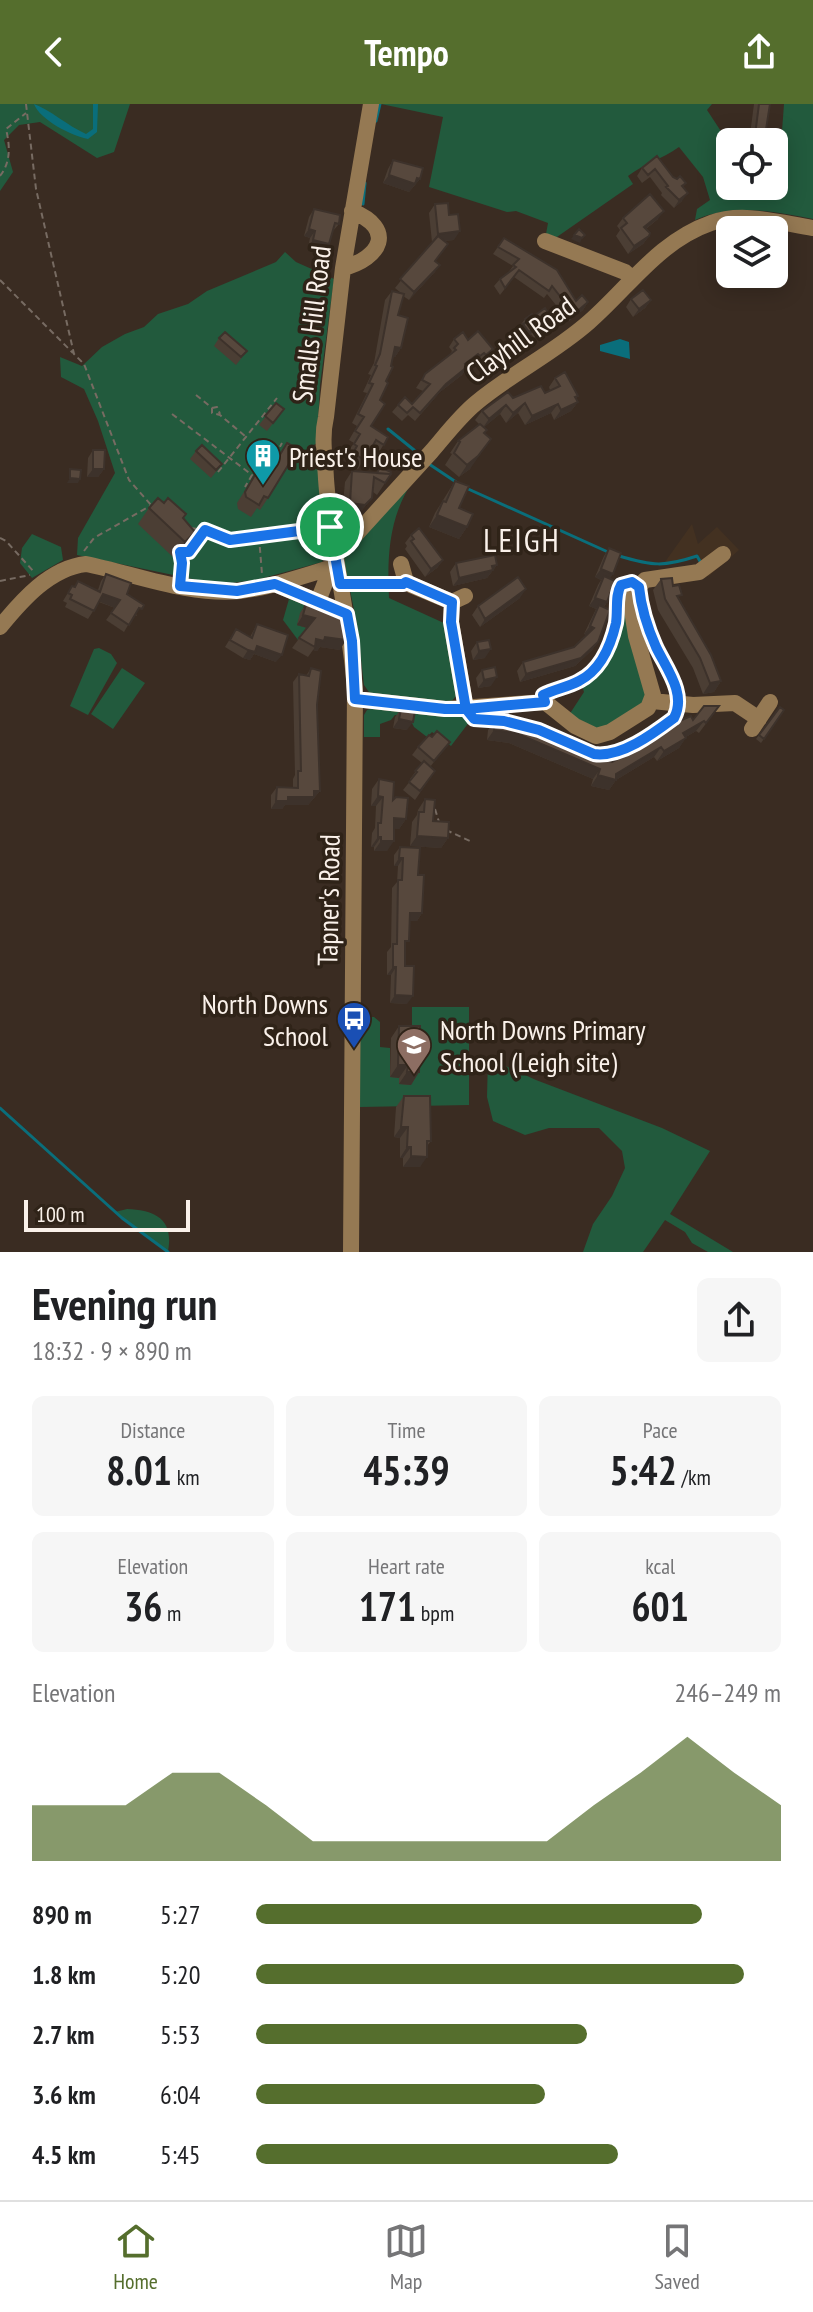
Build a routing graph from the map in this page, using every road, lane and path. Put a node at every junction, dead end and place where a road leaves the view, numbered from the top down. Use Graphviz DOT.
graph roads {
  1 [pos="26,104"];
  2 [pos="371,104"];
  3 [pos="28,111"];
  4 [pos="0,176"];
  5 [pos="352,211"];
  6 [pos="813,228"];
  7 [pos="545,241"];
  8 [pos="343,268"];
  9 [pos="632,278"];
  10 [pos="0,280"];
  11 [pos="74,354"];
  12 [pos="196,395"];
  13 [pos="277,398"];
  14 [pos="172,414"];
  15 [pos="246,437"];
  16 [pos="282,443"];
  17 [pos="229,458"];
  18 [pos="218,472"];
  19 [pos="266,472"];
  20 [pos="252,475"];
  21 [pos="257,478"];
  22 [pos="247,489"];
  23 [pos="181,524"];
  24 [pos="330,527"];
  25 [pos="205,530"];
  26 [pos="259,536"];
  27 [pos="0,538"];
  28 [pos="714,554"];
  29 [pos="334,562"];
  30 [pos="401,564"];
  31 [pos="74,565"];
  32 [pos="0,581"];
  33 [pos="340,584"];
  34 [pos="180,586"];
  35 [pos="269,586"];
  36 [pos="401,586"];
  37 [pos="626,595"];
  38 [pos="318,601"];
  39 [pos="347,614"];
  40 [pos="647,622"];
  41 [pos="0,627"];
  42 [pos="355,699"];
  43 [pos="652,701"];
  44 [pos="545,702"];
  45 [pos="770,702"];
  46 [pos="678,705"];
  47 [pos="466,709"];
  48 [pos="531,727"];
  49 [pos="430,804"];
  50 [pos="470,841"];
  51 [pos="351,1252"];
  1 -- 3 [label="path"];
  2 -- 5 [label="street, Smalls Hill Road"];
  3 -- 4 [label="path"];
  3 -- 11 [label="path"];
  5 -- 8 [label="street, Smalls Hill Road"];
  5 -- 8 [label="street"];
  6 -- 9 [label="street, Clayhill Road"];
  7 -- 9 [label="street"];
  8 -- 24 [label="street, Smalls Hill Road"];
  9 -- 29 [label="street, Clayhill Road"];
  10 -- 11 [label="path"];
  11 -- 31 [label="path"];
  12 -- 15 [label="path"];
  13 -- 15 [label="path"];
  14 -- 17 [label="path"];
  15 -- 17 [label="path"];
  16 -- 19 [label="path"];
  17 -- 18 [label="path"];
  17 -- 20 [label="path"];
  20 -- 21 [label="path"];
  20 -- 22 [label="path"];
  23 -- 25 [label="path"];
  24 -- 26 [label="path"];
  24 -- 29 [label="street, Smalls Hill Road"];
  25 -- 26 [label="path"];
  25 -- 34 [label="path"];
  26 -- 35 [label="path"];
  27 -- 32 [label="path"];
  28 -- 37 [label="street"];
  29 -- 33 [label="street, Tapner's Road"];
  29 -- 35 [label="street"];
  29 -- 38 [label="street"];
  30 -- 36 [label="street"];
  31 -- 34 [label="street"];
  31 -- 41 [label="street"];
  33 -- 36 [label="path"];
  33 -- 39 [label="street, Tapner's Road"];
  34 -- 35 [label="street"];
  35 -- 38 [label="street"];
  36 -- 47 [label="street"];
  37 -- 43 [label="street"];
  37 -- 44 [label="path"];
  38 -- 39 [label="street"];
  39 -- 42 [label="street, Tapner's Road"];
  40 -- 46 [label="path"];
  42 -- 47 [label="street"];
  42 -- 51 [label="street, Tapner's Road"];
  43 -- 44 [label="street"];
  43 -- 46 [label="street"];
  44 -- 47 [label="street"];
  45 -- 46 [label="street"];
  46 -- 48 [label="path"];
  49 -- 50 [label="path"];
}
